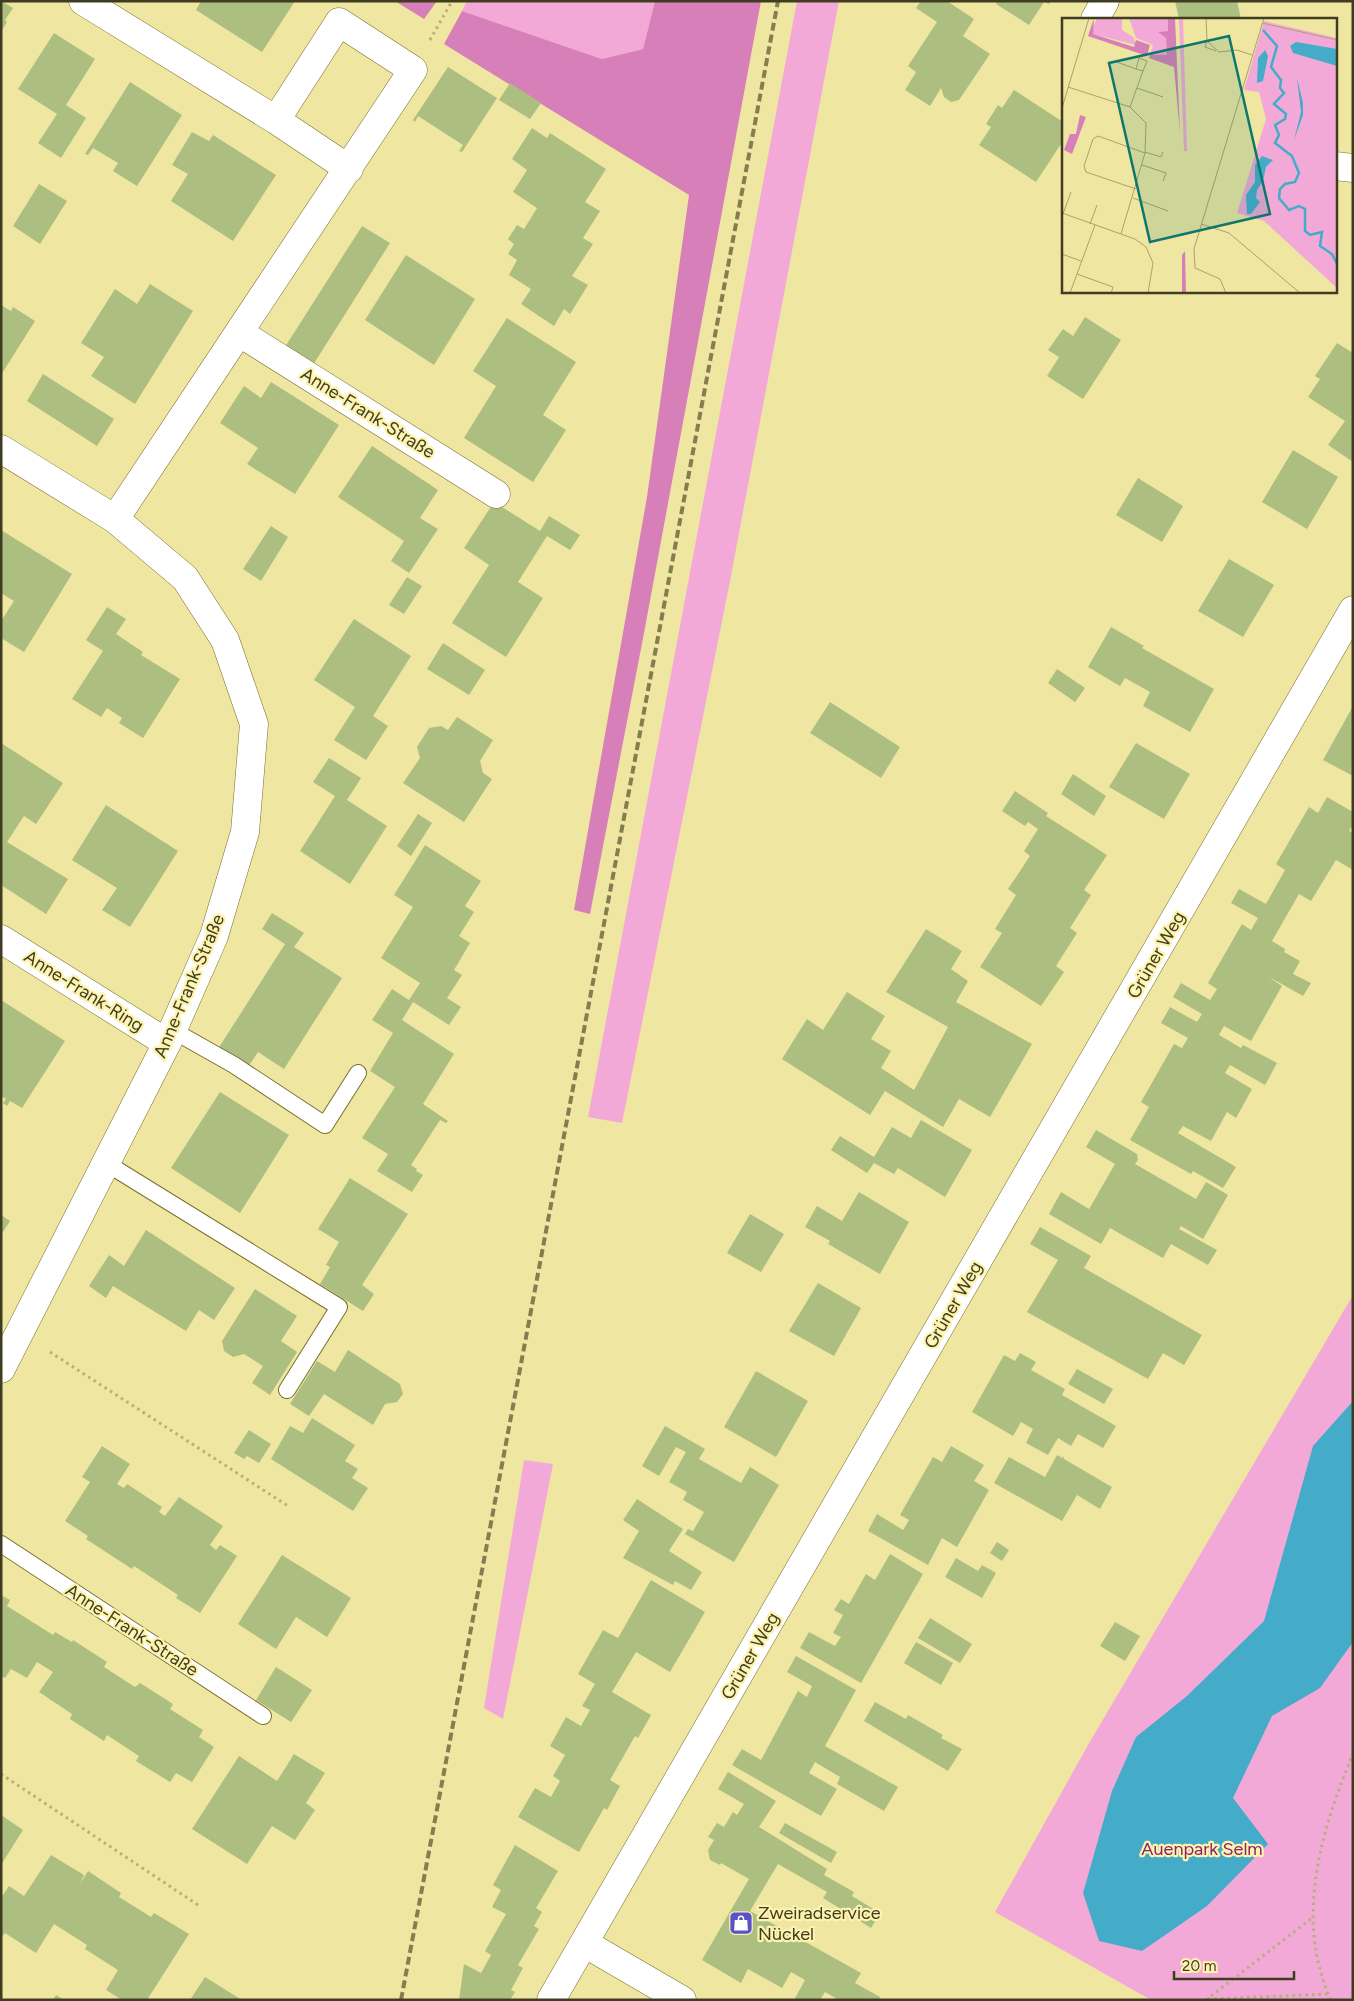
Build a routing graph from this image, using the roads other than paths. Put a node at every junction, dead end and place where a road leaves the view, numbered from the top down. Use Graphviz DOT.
graph roads {
  1 [pos="83,1"];
  2 [pos="1106,1"];
  3 [pos="1095,18"];
  4 [pos="1116,18"];
  5 [pos="276,120"];
  6 [pos="1336,166"];
  7 [pos="1353,168"];
  8 [pos="349,169"];
  9 [pos="240,333"];
  10 [pos="1,449"];
  11 [pos="496,494"];
  12 [pos="115,519"];
  13 [pos="1353,610"];
  14 [pos="1,939"];
  15 [pos="169,1037"];
  16 [pos="358,1073"];
  17 [pos="106,1163"];
  18 [pos="1,1369"];
  19 [pos="287,1390"];
  20 [pos="1,1544"];
  21 [pos="263,1716"];
  22 [pos="584,1943"];
  23 [pos="551,2000"];
  24 [pos="682,2000"];
  1 -- 5 [label="street"];
  2 -- 3 [label="street"];
  2 -- 4 [label="street"];
  5 -- 8 [label="street"];
  5 -- 8 [label="street"];
  6 -- 7 [label="street"];
  8 -- 9 [label="street"];
  9 -- 11 [label="street, Anne-Frank-Straße"];
  9 -- 12 [label="street"];
  10 -- 12 [label="street, Anne-Frank-Straße"];
  12 -- 15 [label="street, Anne-Frank-Straße"];
  13 -- 22 [label="street, Grüner Weg"];
  14 -- 15 [label="street, Anne-Frank-Ring"];
  15 -- 16 [label="lane"];
  15 -- 17 [label="street, Anne-Frank-Straße"];
  17 -- 18 [label="street, Anne-Frank-Straße"];
  17 -- 19 [label="lane"];
  20 -- 21 [label="lane, Anne-Frank-Straße"];
  22 -- 23 [label="street, Grüner Weg"];
  22 -- 24 [label="street"];
}
